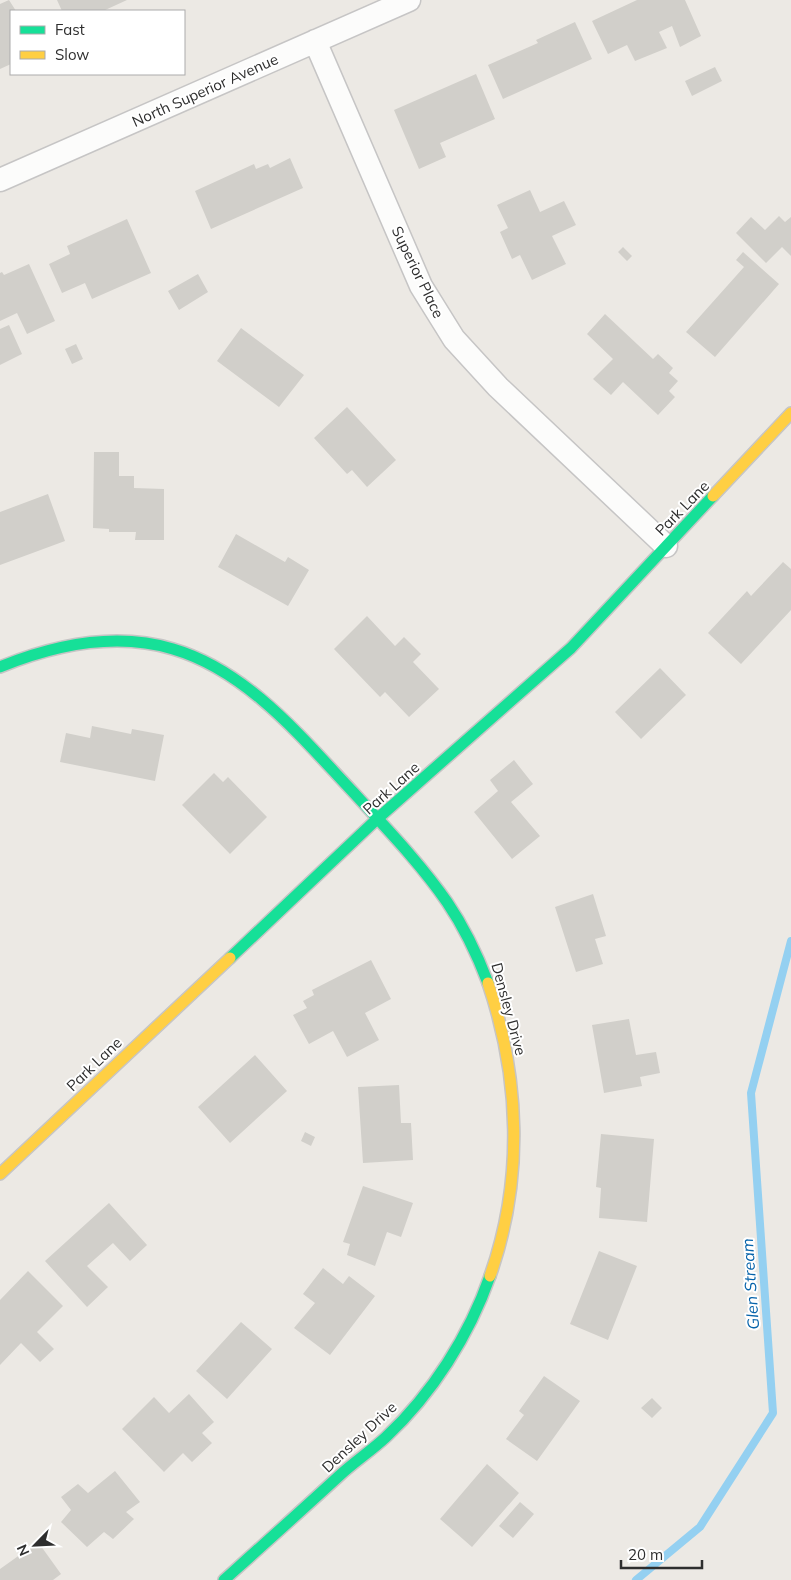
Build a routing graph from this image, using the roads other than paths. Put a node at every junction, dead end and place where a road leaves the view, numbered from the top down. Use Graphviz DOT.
graph roads {
  1 [pos="410,0"];
  2 [pos="315,41"];
  3 [pos="0,180"];
  4 [pos="791,413"];
  5 [pos="666,546"];
  6 [pos="0,667"];
  7 [pos="377,819"];
  8 [pos="0,1174"];
  9 [pos="224,1580"];
  1 -- 2 [label="street, North Superior Avenue"];
  2 -- 3 [label="street, North Superior Avenue"];
  2 -- 5 [label="street, Superior Place"];
  4 -- 5 [label="street, Park Lane"];
  5 -- 7 [label="street, Park Lane"];
  6 -- 7 [label="street, Densley Drive"];
  7 -- 8 [label="street, Park Lane"];
  7 -- 9 [label="street, Densley Drive"];
}
